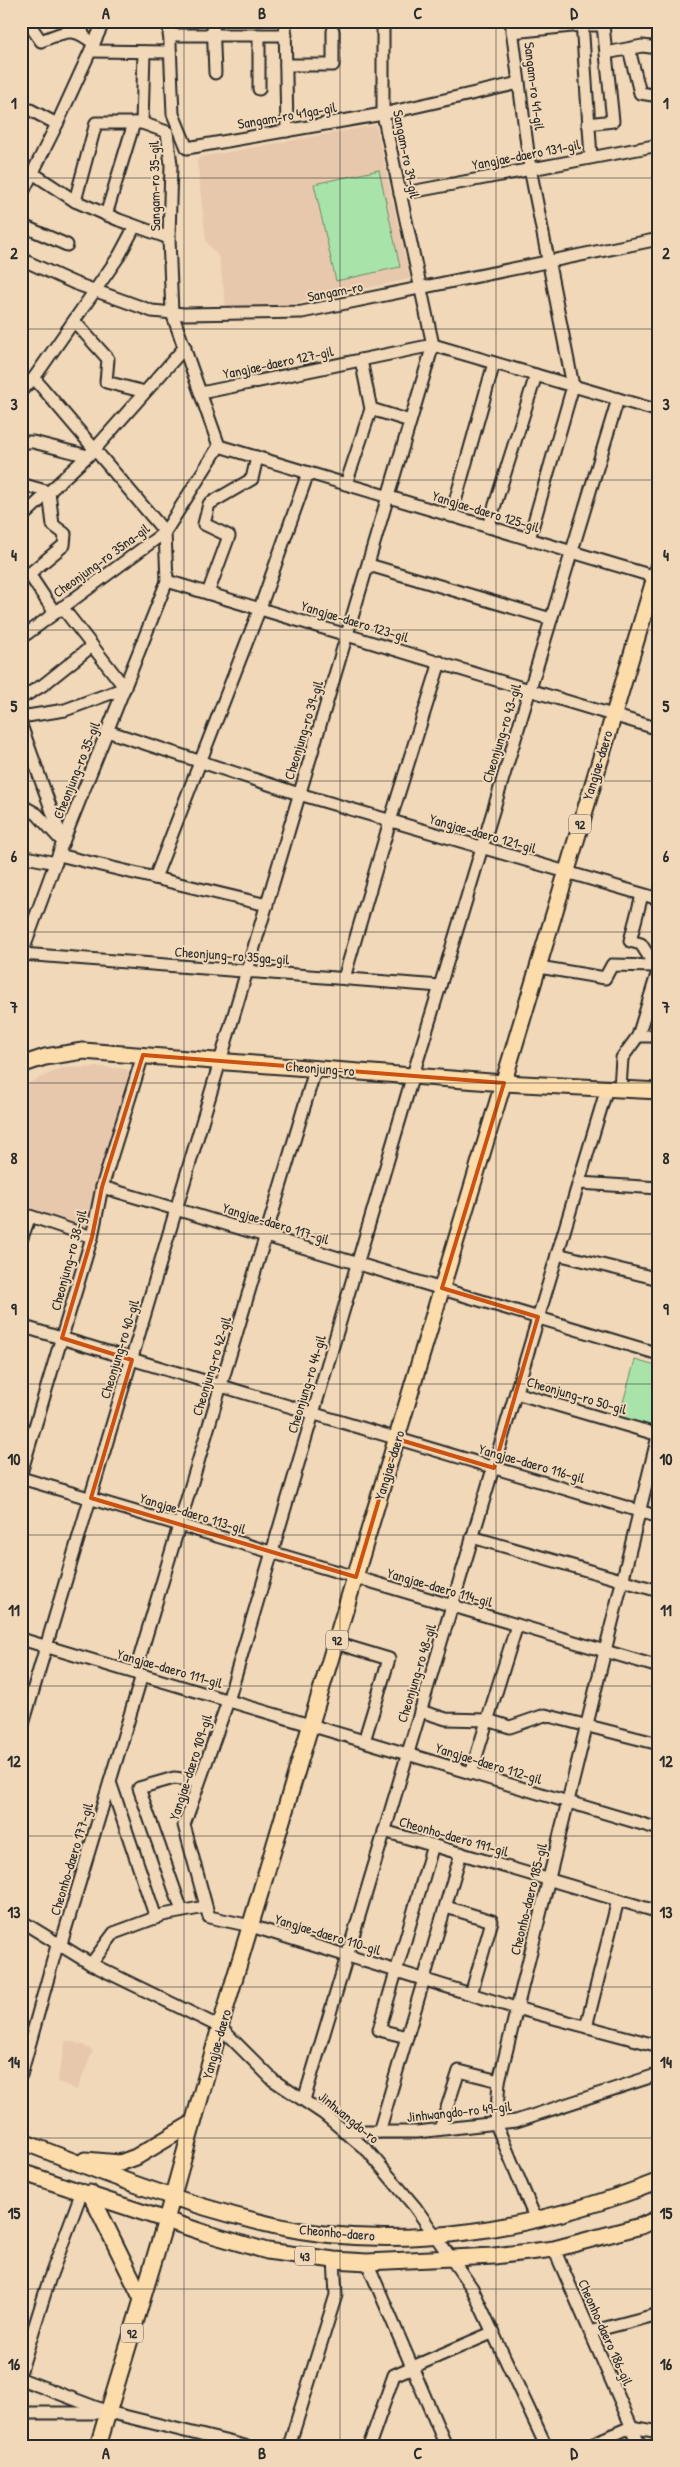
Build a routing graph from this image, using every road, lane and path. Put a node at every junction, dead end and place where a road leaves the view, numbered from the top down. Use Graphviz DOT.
graph roads {
  1 [pos="27,21"];
  2 [pos="80,21"];
  3 [pos="104,21"];
  4 [pos="169,21"];
  5 [pos="213,21"];
  6 [pos="286,21"];
  7 [pos="383,21"];
  8 [pos="582,23"];
  9 [pos="512,27"];
  10 [pos="333,31"];
  11 [pos="83,34"];
  12 [pos="213,35"];
  13 [pos="259,35"];
  14 [pos="286,35"];
  15 [pos="170,36"];
  16 [pos="92,48"];
  17 [pos="659,48"];
  18 [pos="628,49"];
  19 [pos="144,52"];
  20 [pos="170,52"];
  21 [pos="606,53"];
  22 [pos="286,65"];
  23 [pos="215,73"];
  24 [pos="519,83"];
  25 [pos="259,89"];
  26 [pos="659,96"];
  27 [pos="21,105"];
  28 [pos="383,114"];
  29 [pos="57,124"];
  30 [pos="138,124"];
  31 [pos="588,124"];
  32 [pos="287,131"];
  33 [pos="659,145"];
  34 [pos="591,157"];
  35 [pos="530,168"];
  36 [pos="34,174"];
  37 [pos="24,184"];
  38 [pos="400,194"];
  39 [pos="21,196"];
  40 [pos="75,201"];
  41 [pos="106,215"];
  42 [pos="21,225"];
  43 [pos="135,226"];
  44 [pos="170,238"];
  45 [pos="659,239"];
  46 [pos="67,245"];
  47 [pos="21,259"];
  48 [pos="547,263"];
  49 [pos="95,290"];
  50 [pos="420,290"];
  51 [pos="172,313"];
  52 [pos="74,321"];
  53 [pos="433,345"];
  54 [pos="185,347"];
  55 [pos="361,360"];
  56 [pos="494,363"];
  57 [pos="536,375"];
  58 [pos="34,378"];
  59 [pos="573,386"];
  60 [pos="21,391"];
  61 [pos="146,392"];
  62 [pos="201,393"];
  63 [pos="618,399"];
  64 [pos="371,409"];
  65 [pos="659,411"];
  66 [pos="410,421"];
  67 [pos="21,442"];
  68 [pos="219,446"];
  69 [pos="91,453"];
  70 [pos="258,457"];
  71 [pos="308,473"];
  72 [pos="21,484"];
  73 [pos="346,484"];
  74 [pos="49,492"];
  75 [pos="190,493"];
  76 [pos="388,497"];
  77 [pos="209,504"];
  78 [pos="451,516"];
  79 [pos="21,518"];
  80 [pos="488,527"];
  81 [pos="165,532"];
  82 [pos="528,539"];
  83 [pos="572,552"];
  84 [pos="368,565"];
  85 [pos="657,573"];
  86 [pos="167,581"];
  87 [pos="208,593"];
  88 [pos="260,608"];
  89 [pos="59,610"];
  90 [pos="551,619"];
  91 [pos="348,634"];
  92 [pos="21,638"];
  93 [pos="92,646"];
  94 [pos="440,662"];
  95 [pos="125,688"];
  96 [pos="530,690"];
  97 [pos="21,698"];
  98 [pos="612,715"];
  99 [pos="21,717"];
  100 [pos="21,725"];
  101 [pos="659,729"];
  102 [pos="108,731"];
  103 [pos="201,762"];
  104 [pos="299,794"];
  105 [pos="21,805"];
  106 [pos="390,821"];
  107 [pos="63,842"];
  108 [pos="482,848"];
  109 [pos="21,856"];
  110 [pos="57,859"];
  111 [pos="567,873"];
  112 [pos="155,878"];
  113 [pos="642,895"];
  114 [pos="659,899"];
  115 [pos="266,905"];
  116 [pos="22,951"];
  117 [pos="655,966"];
  118 [pos="539,967"];
  119 [pos="247,971"];
  120 [pos="344,978"];
  121 [pos="440,986"];
  122 [pos="638,1036"];
  123 [pos="659,1036"];
  124 [pos="142,1055"];
  125 [pos="221,1060"];
  126 [pos="21,1065"];
  127 [pos="316,1067"];
  128 [pos="413,1076"];
  129 [pos="504,1083"];
  130 [pos="614,1088"];
  131 [pos="659,1091"];
  132 [pos="578,1183"];
  133 [pos="102,1187"];
  134 [pos="659,1188"];
  135 [pos="177,1208"];
  136 [pos="92,1236"];
  137 [pos="266,1236"];
  138 [pos="21,1240"];
  139 [pos="557,1254"];
  140 [pos="357,1264"];
  141 [pos="659,1279"];
  142 [pos="442,1288"];
  143 [pos="538,1318"];
  144 [pos="21,1326"];
  145 [pos="62,1338"];
  146 [pos="659,1354"];
  147 [pos="132,1360"];
  148 [pos="221,1386"];
  149 [pos="516,1393"];
  150 [pos="313,1414"];
  151 [pos="659,1434"];
  152 [pos="397,1439"];
  153 [pos="494,1468"];
  154 [pos="21,1473"];
  155 [pos="21,1478"];
  156 [pos="91,1498"];
  157 [pos="639,1511"];
  158 [pos="659,1516"];
  159 [pos="180,1525"];
  160 [pos="472,1537"];
  161 [pos="271,1552"];
  162 [pos="356,1577"];
  163 [pos="622,1580"];
  164 [pos="659,1591"];
  165 [pos="452,1606"];
  166 [pos="517,1625"];
  167 [pos="21,1639"];
  168 [pos="336,1643"];
  169 [pos="46,1647"];
  170 [pos="605,1651"];
  171 [pos="659,1667"];
  172 [pos="139,1674"];
  173 [pos="228,1701"];
  174 [pos="420,1711"];
  175 [pos="487,1720"];
  176 [pos="587,1724"];
  177 [pos="311,1725"];
  178 [pos="21,1731"];
  179 [pos="364,1741"];
  180 [pos="659,1744"];
  181 [pos="407,1754"];
  182 [pos="471,1773"];
  183 [pos="199,1781"];
  184 [pos="110,1782"];
  185 [pos="568,1802"];
  186 [pos="659,1829"];
  187 [pos="384,1831"];
  188 [pos="433,1845"];
  189 [pos="461,1854"];
  190 [pos="548,1879"];
  191 [pos="618,1900"];
  192 [pos="205,1907"];
  193 [pos="446,1907"];
  194 [pos="182,1911"];
  195 [pos="659,1912"];
  196 [pos="156,1918"];
  197 [pos="21,1921"];
  198 [pos="251,1926"];
  199 [pos="59,1943"];
  200 [pos="347,1956"];
  201 [pos="91,1964"];
  202 [pos="396,1972"];
  203 [pos="424,1980"];
  204 [pos="471,1994"];
  205 [pos="516,2008"];
  206 [pos="586,2027"];
  207 [pos="220,2028"];
  208 [pos="407,2038"];
  209 [pos="659,2046"];
  210 [pos="658,2072"];
  211 [pos="21,2075"];
  212 [pos="499,2081"];
  213 [pos="304,2100"];
  214 [pos="193,2123"];
  215 [pos="496,2124"];
  216 [pos="440,2129"];
  217 [pos="344,2132"];
  218 [pos="378,2132"];
  219 [pos="21,2141"];
  220 [pos="60,2156"];
  221 [pos="21,2172"];
  222 [pos="659,2181"];
  223 [pos="86,2192"];
  224 [pos="171,2197"];
  225 [pos="659,2218"];
  226 [pos="166,2220"];
  227 [pos="536,2220"];
  228 [pos="434,2234"];
  229 [pos="554,2249"];
  230 [pos="450,2257"];
  231 [pos="334,2260"];
  232 [pos="367,2262"];
  233 [pos="142,2299"];
  234 [pos="659,2314"];
  235 [pos="494,2332"];
  236 [pos="590,2332"];
  237 [pos="412,2367"];
  238 [pos="21,2370"];
  239 [pos="21,2379"];
  240 [pos="108,2412"];
  241 [pos="21,2413"];
  242 [pos="632,2427"];
  243 [pos="659,2432"];
  244 [pos="98,2446"];
  245 [pos="245,2446"];
  246 [pos="289,2446"];
  247 [pos="368,2446"];
  248 [pos="446,2446"];
  249 [pos="546,2446"];
  250 [pos="587,2446"];
  251 [pos="640,2446"];
  1 -- 11 [label="street"];
  2 -- 11 [label="street"];
  3 -- 16 [label="street"];
  4 -- 15 [label="street, Sangam-ro 41ga-gil"];
  5 -- 12 [label="street"];
  6 -- 14 [label="street"];
  7 -- 28 [label="street, Sangam-ro 39-gil"];
  8 -- 9 [label="street, Sangam-ro 41-gil"];
  8 -- 21 [label="street, Sangam-ro 41-gil"];
  8 -- 31 [label="street"];
  9 -- 24 [label="street, Sangam-ro 41-gil"];
  10 -- 22 [label="street"];
  11 -- 16 [label="street"];
  12 -- 13 [label="street"];
  12 -- 15 [label="street"];
  12 -- 23 [label="street"];
  13 -- 14 [label="street"];
  13 -- 25 [label="street"];
  14 -- 22 [label="street"];
  15 -- 20 [label="street, Sangam-ro 41ga-gil"];
  16 -- 19 [label="street"];
  16 -- 29 [label="street"];
  17 -- 18 [label="street"];
  18 -- 21 [label="street"];
  18 -- 26 [label="street"];
  19 -- 20 [label="street"];
  19 -- 30 [label="street"];
  20 -- 32 [label="street, Sangam-ro 41ga-gil"];
  21 -- 31 [label="street"];
  22 -- 32 [label="street"];
  24 -- 28 [label="street, Sangam-ro 41ga-gil"];
  24 -- 35 [label="street, Sangam-ro 41-gil"];
  27 -- 29 [label="street"];
  28 -- 32 [label="street, Sangam-ro 41ga-gil"];
  28 -- 38 [label="street, Sangam-ro 39-gil"];
  29 -- 36 [label="street"];
  30 -- 40 [label="street, Sangam-ro 35-gil"];
  30 -- 41 [label="street"];
  30 -- 44 [label="street, Sangam-ro 35-gil"];
  31 -- 34 [label="street"];
  33 -- 34 [label="street, Yangjae-daero 131-gil"];
  34 -- 35 [label="street, Yangjae-daero 131-gil"];
  35 -- 38 [label="street, Yangjae-daero 131-gil"];
  35 -- 48 [label="street, Sangam-ro 41-gil"];
  36 -- 37 [label="street"];
  36 -- 40 [label="street"];
  37 -- 39 [label="street"];
  38 -- 50 [label="street, Sangam-ro 39-gil"];
  40 -- 41 [label="street"];
  41 -- 43 [label="street"];
  42 -- 46 [label="street"];
  43 -- 44 [label="street"];
  43 -- 49 [label="street"];
  44 -- 51 [label="street, Sangam-ro 35-gil"];
  45 -- 48 [label="street, Sangam-ro"];
  47 -- 49 [label="street, Sangam-ro"];
  48 -- 50 [label="street, Sangam-ro"];
  48 -- 59 [label="street, Sangam-ro 41-gil"];
  49 -- 51 [label="street, Sangam-ro"];
  49 -- 52 [label="street"];
  50 -- 51 [label="street, Sangam-ro"];
  50 -- 53 [label="street"];
  51 -- 54 [label="street"];
  52 -- 58 [label="street"];
  52 -- 61 [label="street"];
  53 -- 55 [label="street, Yangjae-daero 127-gil"];
  53 -- 56 [label="street, Yangjae-daero 127-gil"];
  53 -- 66 [label="street, Cheonjung-ro 39-gil"];
  54 -- 61 [label="street"];
  54 -- 62 [label="street"];
  55 -- 62 [label="street, Yangjae-daero 127-gil"];
  55 -- 64 [label="street"];
  56 -- 57 [label="street, Yangjae-daero 127-gil"];
  56 -- 78 [label="street"];
  57 -- 59 [label="street, Yangjae-daero 127-gil"];
  57 -- 80 [label="street"];
  58 -- 60 [label="street"];
  58 -- 69 [label="street"];
  59 -- 63 [label="street, Yangjae-daero 127-gil"];
  59 -- 82 [label="street"];
  61 -- 69 [label="street"];
  62 -- 68 [label="street"];
  63 -- 65 [label="street, Yangjae-daero 127-gil"];
  63 -- 83 [label="street, Cheonjung-ro 43-gil"];
  64 -- 66 [label="street"];
  64 -- 73 [label="street"];
  66 -- 76 [label="street, Cheonjung-ro 39-gil"];
  67 -- 69 [label="street"];
  68 -- 70 [label="street, Yangjae-daero 125-gil"];
  68 -- 75 [label="street"];
  69 -- 74 [label="street"];
  69 -- 81 [label="street"];
  70 -- 71 [label="street, Yangjae-daero 125-gil"];
  70 -- 77 [label="street"];
  71 -- 73 [label="street, Yangjae-daero 125-gil"];
  71 -- 88 [label="street"];
  72 -- 74 [label="street"];
  73 -- 76 [label="street, Yangjae-daero 125-gil"];
  74 -- 79 [label="street"];
  74 -- 89 [label="street, Cheonjung-ro 35na-gil"];
  75 -- 77 [label="street"];
  75 -- 81 [label="street"];
  76 -- 78 [label="street, Yangjae-daero 125-gil"];
  76 -- 84 [label="street, Cheonjung-ro 39-gil"];
  77 -- 87 [label="street"];
  78 -- 80 [label="street, Yangjae-daero 125-gil"];
  80 -- 82 [label="street, Yangjae-daero 125-gil"];
  81 -- 86 [label="street, Cheonjung-ro 35-gil"];
  81 -- 89 [label="street, Cheonjung-ro 35na-gil"];
  82 -- 83 [label="street, Yangjae-daero 125-gil"];
  83 -- 85 [label="street, Yangjae-daero 125-gil"];
  83 -- 90 [label="street, Cheonjung-ro 43-gil"];
  84 -- 90 [label="street"];
  84 -- 91 [label="street, Cheonjung-ro 39-gil"];
  85 -- 98 [label="main road, Yangjae-daero / 92"];
  86 -- 87 [label="street, Yangjae-daero 123-gil"];
  86 -- 95 [label="street, Cheonjung-ro 35-gil"];
  87 -- 88 [label="street, Yangjae-daero 123-gil"];
  88 -- 91 [label="street, Yangjae-daero 123-gil"];
  88 -- 103 [label="street"];
  89 -- 92 [label="street, Cheonjung-ro 35na-gil"];
  89 -- 93 [label="street"];
  90 -- 96 [label="street, Cheonjung-ro 43-gil"];
  91 -- 94 [label="street, Yangjae-daero 123-gil"];
  91 -- 104 [label="street, Cheonjung-ro 39-gil"];
  93 -- 95 [label="street"];
  93 -- 97 [label="street"];
  94 -- 96 [label="street, Yangjae-daero 123-gil"];
  94 -- 106 [label="street"];
  95 -- 99 [label="street"];
  95 -- 102 [label="street, Cheonjung-ro 35-gil"];
  96 -- 98 [label="street, Yangjae-daero 123-gil"];
  96 -- 108 [label="street, Cheonjung-ro 43-gil"];
  98 -- 101 [label="street, Yangjae-daero 123-gil"];
  98 -- 111 [label="main road, Yangjae-daero / 92"];
  100 -- 107 [label="street"];
  102 -- 103 [label="street, Yangjae-daero 121-gil"];
  102 -- 107 [label="street, Cheonjung-ro 35-gil"];
  103 -- 104 [label="street, Yangjae-daero 121-gil"];
  103 -- 112 [label="street"];
  104 -- 106 [label="street, Yangjae-daero 121-gil"];
  104 -- 115 [label="street, Cheonjung-ro 39-gil"];
  105 -- 107 [label="street"];
  106 -- 108 [label="street, Yangjae-daero 121-gil"];
  106 -- 120 [label="street"];
  107 -- 110 [label="street, Cheonjung-ro 35-gil"];
  108 -- 111 [label="street, Yangjae-daero 121-gil"];
  108 -- 121 [label="street, Cheonjung-ro 43-gil"];
  109 -- 110 [label="street"];
  110 -- 112 [label="street"];
  110 -- 116 [label="street, Cheonjung-ro 35-gil"];
  111 -- 113 [label="street, Yangjae-daero 121-gil"];
  111 -- 118 [label="main road, Yangjae-daero / 92"];
  112 -- 115 [label="street"];
  113 -- 114 [label="street, Yangjae-daero 121-gil"];
  113 -- 117 [label="street"];
  115 -- 119 [label="street, Cheonjung-ro 39-gil"];
  116 -- 119 [label="street, Cheonjung-ro 35ga-gil"];
  117 -- 118 [label="street"];
  117 -- 122 [label="street"];
  118 -- 129 [label="main road, Yangjae-daero / 92"];
  119 -- 120 [label="street, Cheonjung-ro 35ga-gil"];
  119 -- 125 [label="street, Cheonjung-ro 39-gil"];
  120 -- 121 [label="street, Cheonjung-ro 35ga-gil"];
  121 -- 128 [label="street, Cheonjung-ro 43-gil"];
  122 -- 123 [label="street"];
  122 -- 130 [label="street"];
  124 -- 125 [label="main road, Cheonjung-ro"];
  124 -- 126 [label="main road, Cheonjung-ro"];
  124 -- 133 [label="street, Cheonjung-ro 38-gil"];
  125 -- 127 [label="main road, Cheonjung-ro"];
  125 -- 135 [label="street, Cheonjung-ro 40-gil"];
  127 -- 128 [label="main road, Cheonjung-ro"];
  127 -- 137 [label="street, Cheonjung-ro 42-gil"];
  128 -- 129 [label="main road, Cheonjung-ro"];
  128 -- 140 [label="street, Cheonjung-ro 44-gil"];
  129 -- 130 [label="main road, Cheonjung-ro"];
  129 -- 142 [label="main road, Yangjae-daero / 92"];
  130 -- 131 [label="main road, Cheonjung-ro"];
  130 -- 132 [label="street, Cheonjung-ro 48-gil"];
  132 -- 134 [label="street"];
  132 -- 139 [label="street, Cheonjung-ro 48-gil"];
  133 -- 135 [label="street, Yangjae-daero 117-gil"];
  133 -- 136 [label="street, Cheonjung-ro 38-gil"];
  135 -- 137 [label="street, Yangjae-daero 117-gil"];
  135 -- 147 [label="street, Cheonjung-ro 40-gil"];
  136 -- 138 [label="street"];
  136 -- 145 [label="street, Cheonjung-ro 38-gil"];
  137 -- 140 [label="street, Yangjae-daero 117-gil"];
  137 -- 148 [label="street, Cheonjung-ro 42-gil"];
  139 -- 141 [label="street"];
  139 -- 143 [label="street, Cheonjung-ro 48-gil"];
  140 -- 142 [label="street, Yangjae-daero 117-gil"];
  140 -- 150 [label="street, Cheonjung-ro 44-gil"];
  142 -- 143 [label="street"];
  142 -- 152 [label="main road, Yangjae-daero / 92"];
  143 -- 146 [label="street"];
  143 -- 149 [label="street, Cheonjung-ro 48-gil"];
  144 -- 145 [label="street, Yangjae-daero 116-gil"];
  145 -- 147 [label="street, Yangjae-daero 116-gil"];
  145 -- 154 [label="street, Cheonjung-ro 38-gil"];
  147 -- 148 [label="street, Yangjae-daero 116-gil"];
  147 -- 156 [label="street, Cheonjung-ro 40-gil"];
  148 -- 150 [label="street, Yangjae-daero 116-gil"];
  148 -- 159 [label="street, Cheonjung-ro 42-gil"];
  149 -- 151 [label="street, Cheonjung-ro 50-gil"];
  149 -- 153 [label="street, Cheonjung-ro 48-gil"];
  150 -- 152 [label="street, Yangjae-daero 116-gil"];
  150 -- 161 [label="street, Cheonjung-ro 44-gil"];
  151 -- 157 [label="street, Cheonjung-ro 50-gil"];
  152 -- 153 [label="street, Yangjae-daero 116-gil"];
  152 -- 162 [label="main road, Yangjae-daero / 92"];
  153 -- 157 [label="street, Yangjae-daero 116-gil"];
  153 -- 160 [label="street, Cheonjung-ro 48-gil"];
  155 -- 156 [label="street, Yangjae-daero 113-gil"];
  156 -- 159 [label="street, Yangjae-daero 113-gil"];
  156 -- 169 [label="street, Cheonjung-ro 40-gil"];
  157 -- 158 [label="street, Yangjae-daero 116-gil"];
  157 -- 163 [label="street, Cheonho-daero 185-gil"];
  159 -- 161 [label="street, Yangjae-daero 113-gil"];
  159 -- 172 [label="street, Cheonjung-ro 42-gil"];
  160 -- 163 [label="street"];
  160 -- 165 [label="street, Cheonjung-ro 48-gil"];
  161 -- 162 [label="street, Yangjae-daero 113-gil"];
  161 -- 173 [label="street, Cheonjung-ro 44-gil"];
  162 -- 165 [label="street, Yangjae-daero 114-gil"];
  162 -- 168 [label="main road, Yangjae-daero / 92"];
  163 -- 164 [label="street"];
  163 -- 170 [label="street, Cheonho-daero 185-gil"];
  165 -- 166 [label="street, Yangjae-daero 114-gil"];
  165 -- 174 [label="street, Cheonjung-ro 48-gil"];
  166 -- 170 [label="street, Yangjae-daero 114-gil"];
  166 -- 175 [label="street"];
  167 -- 169 [label="street, Yangjae-daero 111-gil"];
  168 -- 177 [label="main road, Yangjae-daero / 92"];
  168 -- 179 [label="street"];
  169 -- 172 [label="street, Yangjae-daero 111-gil"];
  169 -- 178 [label="street, Cheonjung-ro 40-gil"];
  170 -- 171 [label="street, Yangjae-daero 114-gil"];
  170 -- 176 [label="street, Cheonho-daero 185-gil"];
  172 -- 173 [label="street, Yangjae-daero 111-gil"];
  172 -- 184 [label="street, Cheonho-daero 177-gil"];
  173 -- 177 [label="street, Yangjae-daero 111-gil"];
  173 -- 183 [label="street, Yangjae-daero 109-gil"];
  174 -- 175 [label="street"];
  174 -- 181 [label="street, Cheonjung-ro 48-gil"];
  175 -- 176 [label="street"];
  175 -- 182 [label="street"];
  176 -- 180 [label="street"];
  176 -- 185 [label="street, Cheonho-daero 185-gil"];
  177 -- 179 [label="street, Yangjae-daero 112-gil"];
  177 -- 198 [label="main road, Yangjae-daero / 92"];
  179 -- 181 [label="street, Yangjae-daero 112-gil"];
  181 -- 182 [label="street, Yangjae-daero 112-gil"];
  181 -- 187 [label="street, Cheonjung-ro 48-gil"];
  182 -- 185 [label="street, Yangjae-daero 112-gil"];
  183 -- 192 [label="street, Yangjae-daero 109-gil"];
  183 -- 194 [label="street"];
  184 -- 196 [label="street"];
  184 -- 199 [label="street, Cheonho-daero 177-gil"];
  185 -- 186 [label="street, Yangjae-daero 112-gil"];
  185 -- 190 [label="street, Cheonho-daero 185-gil"];
  187 -- 188 [label="street, Cheonho-daero 191-gil"];
  187 -- 200 [label="street, Cheonjung-ro 48-gil"];
  188 -- 189 [label="street, Cheonho-daero 191-gil"];
  188 -- 202 [label="street"];
  189 -- 190 [label="street, Cheonho-daero 191-gil"];
  189 -- 193 [label="street"];
  190 -- 191 [label="street, Cheonho-daero 191-gil"];
  190 -- 205 [label="street, Cheonho-daero 185-gil"];
  191 -- 195 [label="street, Cheonho-daero 191-gil"];
  191 -- 206 [label="street"];
  192 -- 194 [label="street"];
  192 -- 198 [label="street"];
  193 -- 203 [label="street"];
  193 -- 204 [label="street"];
  194 -- 196 [label="street"];
  196 -- 201 [label="street"];
  197 -- 199 [label="street, Jinhwangdo-ro"];
  198 -- 200 [label="street, Yangjae-daero 110-gil"];
  198 -- 207 [label="main road, Yangjae-daero / 92"];
  199 -- 201 [label="street, Jinhwangdo-ro"];
  199 -- 211 [label="street, Cheonho-daero 177-gil"];
  200 -- 202 [label="street, Yangjae-daero 110-gil"];
  200 -- 213 [label="street, Cheonjung-ro 48-gil"];
  201 -- 207 [label="street, Jinhwangdo-ro"];
  202 -- 203 [label="street, Yangjae-daero 110-gil"];
  202 -- 208 [label="street"];
  203 -- 204 [label="street, Yangjae-daero 110-gil"];
  203 -- 208 [label="street"];
  204 -- 205 [label="street, Yangjae-daero 110-gil"];
  205 -- 206 [label="street, Yangjae-daero 110-gil"];
  205 -- 212 [label="street, Cheonho-daero 185-gil"];
  206 -- 209 [label="street, Yangjae-daero 110-gil"];
  207 -- 213 [label="street, Jinhwangdo-ro"];
  207 -- 214 [label="main road, Yangjae-daero / 92"];
  208 -- 218 [label="street"];
  210 -- 215 [label="street, Jinhwangdo-ro 49-gil"];
  212 -- 215 [label="street, Cheonho-daero 185-gil"];
  212 -- 216 [label="street"];
  213 -- 217 [label="street, Jinhwangdo-ro"];
  214 -- 220 [label="main road"];
  214 -- 224 [label="main road, Yangjae-daero / 92"];
  215 -- 216 [label="street, Jinhwangdo-ro 49-gil"];
  215 -- 227 [label="street, Cheonho-daero 185-gil"];
  216 -- 218 [label="street, Jinhwangdo-ro 49-gil"];
  217 -- 218 [label="street, Jinhwangdo-ro 49-gil"];
  217 -- 228 [label="street, Jinhwangdo-ro"];
  219 -- 220 [label="main road, Cheonho-daero / 43"];
  220 -- 224 [label="main road, Cheonho-daero / 43"];
  221 -- 223 [label="main road, Cheonho-daero / 43"];
  222 -- 227 [label="main road, Cheonho-daero / 43"];
  223 -- 226 [label="main road, Cheonho-daero / 43"];
  223 -- 233 [label="main road"];
  223 -- 238 [label="street"];
  224 -- 226 [label="main road, Yangjae-daero / 92"];
  224 -- 228 [label="main road, Cheonho-daero / 43"];
  225 -- 229 [label="main road, Cheonho-daero / 43"];
  226 -- 231 [label="main road, Cheonho-daero / 43"];
  226 -- 233 [label="main road, Yangjae-daero / 92"];
  227 -- 228 [label="main road, Cheonho-daero / 43"];
  228 -- 230 [label="street, Jinhwangdo-ro"];
  229 -- 230 [label="main road, Cheonho-daero / 43"];
  229 -- 236 [label="street, Cheonho-daero 186-gil"];
  230 -- 232 [label="main road, Cheonho-daero / 43"];
  230 -- 235 [label="street, Jinhwangdo-ro"];
  231 -- 232 [label="main road, Cheonho-daero / 43"];
  231 -- 246 [label="street, Cheonho-daero"];
  232 -- 237 [label="street"];
  233 -- 240 [label="main road, Yangjae-daero / 92"];
  234 -- 236 [label="street"];
  235 -- 237 [label="street"];
  235 -- 249 [label="street, Jinhwangdo-ro"];
  236 -- 242 [label="street, Cheonho-daero 186-gil"];
  237 -- 247 [label="street"];
  237 -- 248 [label="street"];
  239 -- 240 [label="street"];
  240 -- 241 [label="street"];
  240 -- 244 [label="main road, Yangjae-daero / 92"];
  240 -- 245 [label="street"];
  242 -- 243 [label="street"];
  242 -- 250 [label="street"];
  242 -- 251 [label="street, Cheonho-daero 186-gil"];
}
